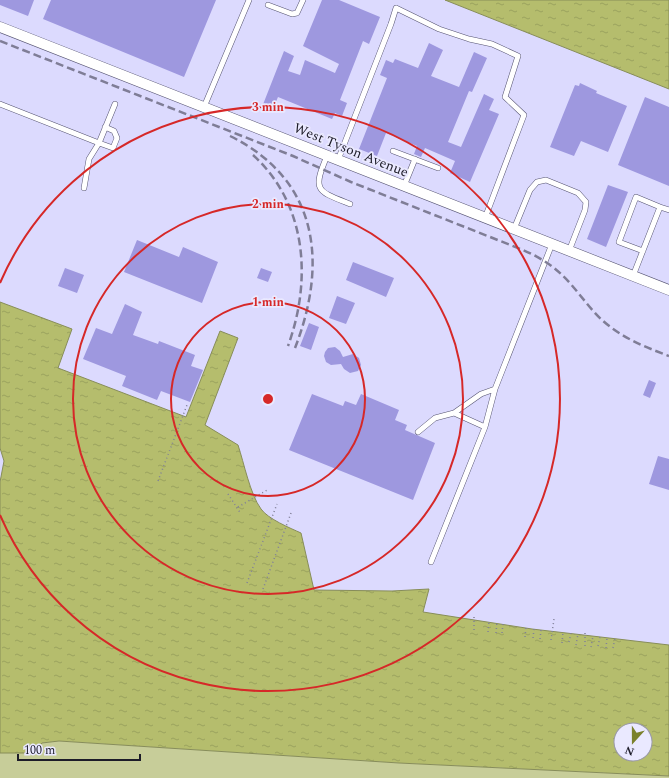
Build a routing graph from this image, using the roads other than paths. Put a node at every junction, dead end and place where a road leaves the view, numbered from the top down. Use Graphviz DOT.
graph roads {
  1 [pos="249,0"];
  2 [pos="302,0"];
  3 [pos="268,5"];
  4 [pos="0,26"];
  5 [pos="0,104"];
  6 [pos="115,104"];
  7 [pos="204,107"];
  8 [pos="105,127"];
  9 [pos="99,142"];
  10 [pos="393,151"];
  11 [pos="327,156"];
  12 [pos="415,159"];
  13 [pos="338,160"];
  14 [pos="438,168"];
  15 [pos="404,186"];
  16 [pos="84,188"];
  17 [pos="350,204"];
  18 [pos="660,207"];
  19 [pos="669,210"];
  20 [pos="485,218"];
  21 [pos="514,230"];
  22 [pos="552,244"];
  23 [pos="569,251"];
  24 [pos="643,251"];
  25 [pos="632,276"];
  26 [pos="669,290"];
  27 [pos="494,389"];
  28 [pos="454,413"];
  29 [pos="485,427"];
  30 [pos="418,432"];
  31 [pos="431,562"];
  1 -- 7 [label="lane"];
  2 -- 3 [label="lane"];
  4 -- 7 [label="street, West Tyson Avenue"];
  5 -- 9 [label="lane"];
  6 -- 8 [label="lane"];
  7 -- 11 [label="street, West Tyson Avenue"];
  8 -- 9 [label="lane"];
  8 -- 9 [label="lane"];
  9 -- 16 [label="lane"];
  10 -- 12 [label="lane"];
  11 -- 13 [label="street, West Tyson Avenue"];
  11 -- 17 [label="lane"];
  12 -- 14 [label="lane"];
  12 -- 15 [label="lane"];
  13 -- 15 [label="street, West Tyson Avenue"];
  13 -- 20 [label="lane"];
  15 -- 20 [label="street, West Tyson Avenue"];
  18 -- 19 [label="lane"];
  18 -- 24 [label="lane"];
  18 -- 24 [label="lane"];
  20 -- 21 [label="street, West Tyson Avenue"];
  21 -- 22 [label="street, West Tyson Avenue"];
  21 -- 23 [label="lane"];
  22 -- 23 [label="street, West Tyson Avenue"];
  22 -- 27 [label="lane"];
  23 -- 25 [label="street, West Tyson Avenue"];
  24 -- 25 [label="lane"];
  25 -- 26 [label="street, West Tyson Avenue"];
  27 -- 28 [label="lane"];
  27 -- 29 [label="lane"];
  28 -- 29 [label="lane"];
  28 -- 30 [label="lane"];
  29 -- 31 [label="lane"];
}
